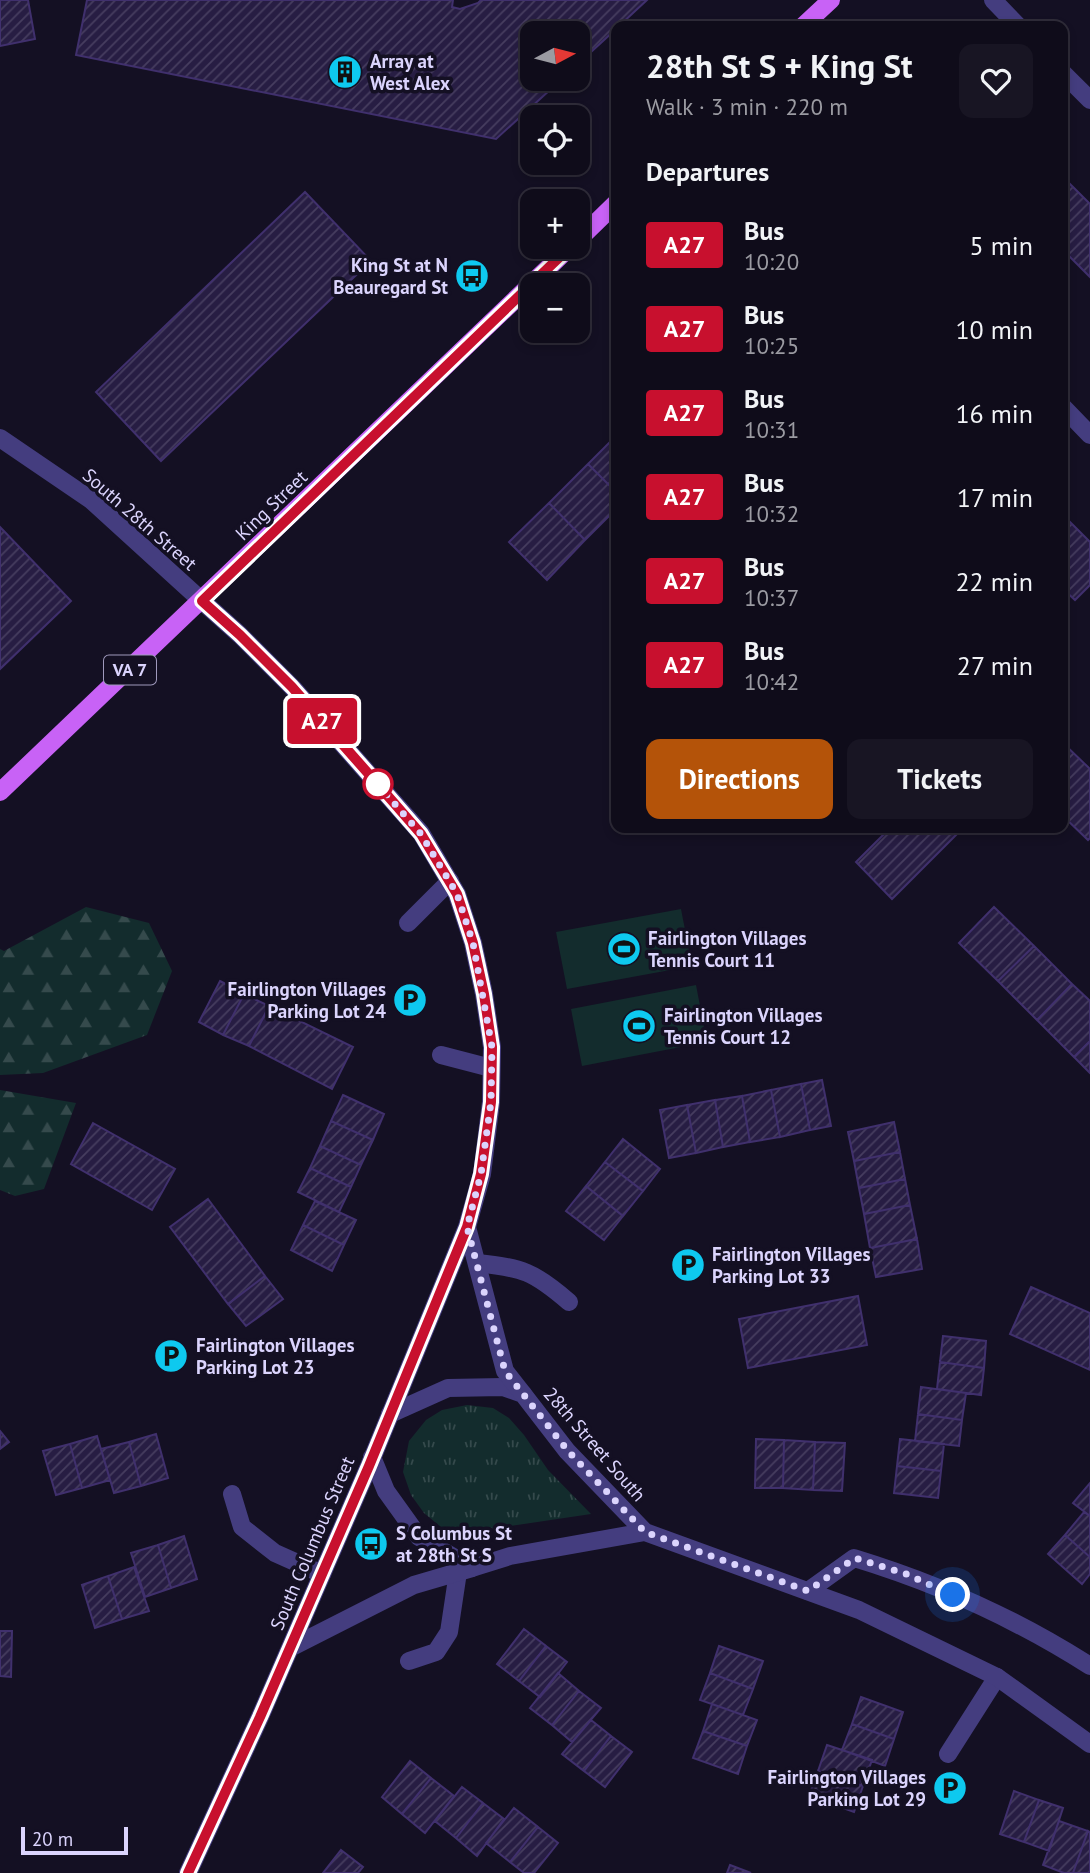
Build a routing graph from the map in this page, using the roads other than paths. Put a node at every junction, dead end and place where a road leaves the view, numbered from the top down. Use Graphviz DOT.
graph roads {
  1 [pos="831,0"];
  2 [pos="993,0"];
  3 [pos="808,21"];
  4 [pos="1013,21"];
  5 [pos="1068,78"];
  6 [pos="1090,100"];
  7 [pos="611,208"];
  8 [pos="590,228"];
  9 [pos="558,259"];
  10 [pos="1068,412"];
  11 [pos="1090,435"];
  12 [pos="4,446"];
  13 [pos="202,601"];
  14 [pos="0,792"];
  15 [pos="450,881"];
  16 [pos="408,923"];
  17 [pos="440,1055"];
  18 [pos="491,1068"];
  19 [pos="467,1227"];
  20 [pos="477,1263"];
  21 [pos="569,1302"];
  22 [pos="523,1394"];
  23 [pos="390,1414"];
  24 [pos="372,1457"];
  25 [pos="232,1494"];
  26 [pos="645,1532"];
  27 [pos="465,1570"];
  28 [pos="322,1574"];
  29 [pos="808,1591"];
  30 [pos="290,1648"];
  31 [pos="408,1661"];
  32 [pos="1090,1666"];
  33 [pos="997,1677"];
  34 [pos="1090,1744"];
  35 [pos="948,1754"];
  36 [pos="188,1873"];
  1 -- 3 [label="main road"];
  2 -- 4 [label="street"];
  5 -- 6 [label="street"];
  7 -- 8 [label="main road"];
  9 -- 13 [label="main road, King Street / VA 7"];
  10 -- 11 [label="street"];
  12 -- 13 [label="street, South 28th Street"];
  13 -- 14 [label="main road, King Street / VA 7"];
  13 -- 15 [label="street, South 28th Street"];
  15 -- 16 [label="street"];
  15 -- 18 [label="street, South 28th Street"];
  17 -- 18 [label="street"];
  18 -- 19 [label="street, South 28th Street"];
  19 -- 20 [label="street"];
  19 -- 23 [label="street, South Columbus Street"];
  20 -- 21 [label="street"];
  20 -- 22 [label="street"];
  22 -- 23 [label="street, 28th Street South"];
  22 -- 26 [label="street, 28th Street South"];
  23 -- 24 [label="street, South Columbus Street"];
  24 -- 27 [label="street"];
  24 -- 28 [label="street, South Columbus Street"];
  25 -- 28 [label="street"];
  26 -- 27 [label="street, 28th Street South"];
  26 -- 29 [label="street, 28th Street South"];
  27 -- 30 [label="street, 28th Street South"];
  27 -- 31 [label="street"];
  28 -- 30 [label="street, South Columbus Street"];
  29 -- 32 [label="street"];
  29 -- 33 [label="street, 28th Street South"];
  30 -- 36 [label="street, South Columbus Street"];
  33 -- 34 [label="street, 28th Street South"];
  33 -- 35 [label="street"];
}
